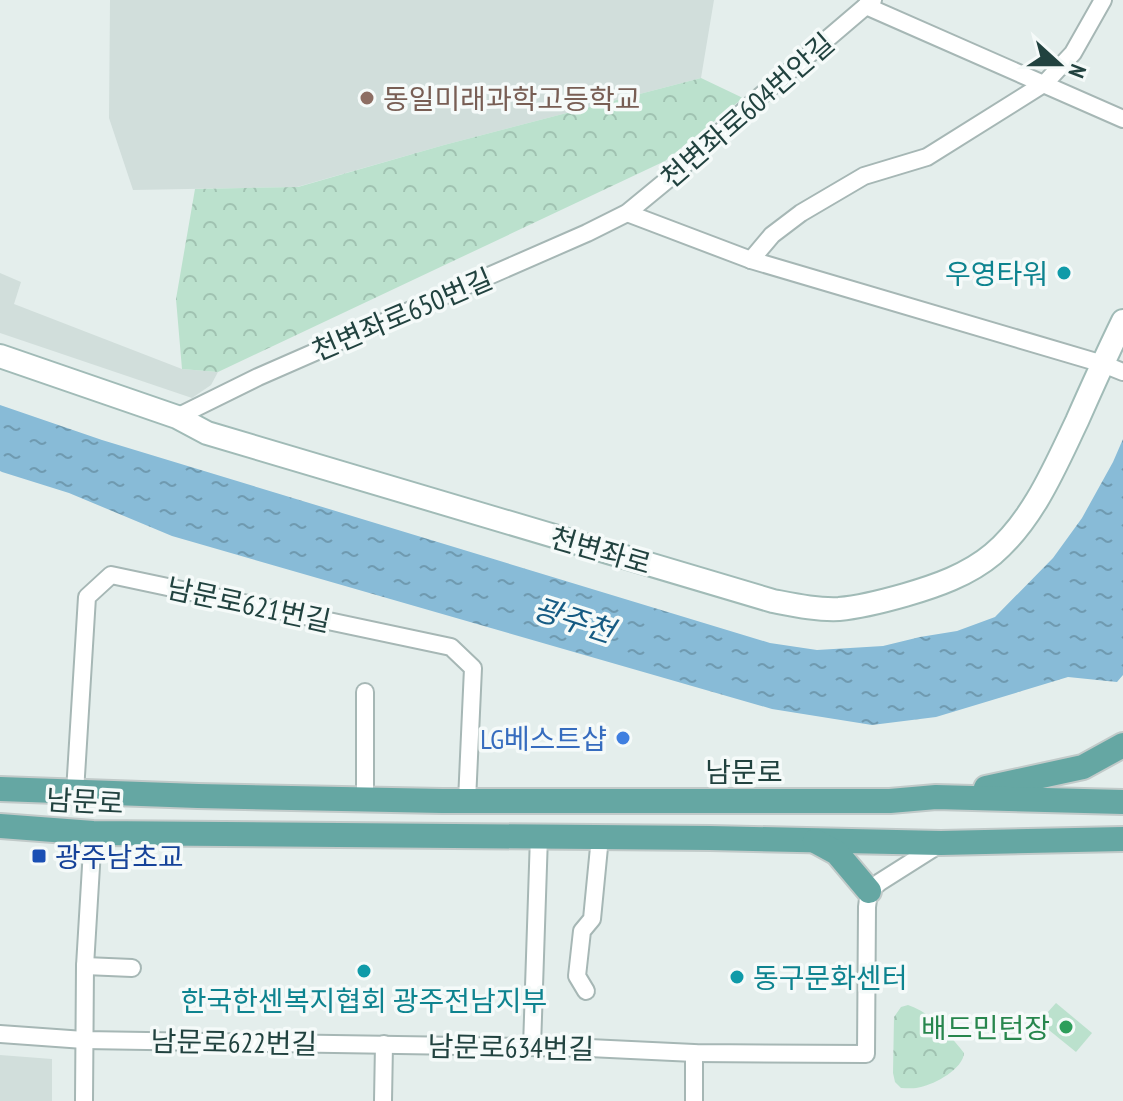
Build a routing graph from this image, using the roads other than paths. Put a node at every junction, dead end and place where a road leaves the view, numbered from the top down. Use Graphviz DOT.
graph roads {
  1 [pos="1103,0"];
  2 [pos="870,3"];
  3 [pos="1045,83"];
  4 [pos="1123,119"];
  5 [pos="627,213"];
  6 [pos="751,260"];
  7 [pos="1123,321"];
  8 [pos="0,356"];
  9 [pos="1113,368"];
  10 [pos="177,417"];
  11 [pos="365,692"];
  12 [pos="1123,745"];
  13 [pos="0,789"];
  14 [pos="75,792"];
  15 [pos="936,797"];
  16 [pos="365,800"];
  17 [pos="467,801"];
  18 [pos="1123,802"];
  19 [pos="0,826"];
  20 [pos="93,833"];
  21 [pos="539,836"];
  22 [pos="600,837"];
  23 [pos="1123,839"];
  24 [pos="813,840"];
  25 [pos="941,843"];
  26 [pos="869,891"];
  27 [pos="85,966"];
  28 [pos="132,968"];
  29 [pos="586,991"];
  30 [pos="0,1034"];
  31 [pos="84,1040"];
  32 [pos="384,1044"];
  33 [pos="532,1047"];
  34 [pos="694,1053"];
  35 [pos="84,1101"];
  36 [pos="383,1101"];
  37 [pos="694,1101"];
  1 -- 3 [label="street"];
  2 -- 3 [label="street"];
  2 -- 5 [label="street, 천변좌로604번안길"];
  3 -- 4 [label="street"];
  3 -- 6 [label="street"];
  5 -- 6 [label="street"];
  5 -- 10 [label="street, 천변좌로650번길"];
  6 -- 9 [label="street"];
  7 -- 9 [label="main road, 천변좌로"];
  8 -- 10 [label="main road, 천변좌로"];
  9 -- 10 [label="main road, 천변좌로"];
  11 -- 16 [label="street"];
  12 -- 15 [label="main road"];
  13 -- 14 [label="main road, 남문로"];
  14 -- 16 [label="main road, 남문로"];
  14 -- 17 [label="street, 남문로621번길"];
  15 -- 17 [label="main road, 남문로"];
  15 -- 18 [label="main road, 남문로"];
  16 -- 17 [label="main road, 남문로"];
  19 -- 20 [label="main road, 남문로"];
  20 -- 21 [label="main road, 남문로"];
  20 -- 27 [label="street"];
  21 -- 22 [label="main road, 남문로"];
  21 -- 33 [label="street"];
  22 -- 24 [label="main road, 남문로"];
  22 -- 29 [label="street"];
  23 -- 25 [label="main road, 남문로"];
  24 -- 25 [label="main road, 남문로"];
  24 -- 26 [label="main road"];
  25 -- 26 [label="street"];
  26 -- 34 [label="street, 남문로634번길"];
  27 -- 28 [label="street"];
  27 -- 31 [label="street"];
  30 -- 31 [label="street, 남문로622번길"];
  31 -- 32 [label="street, 남문로622번길"];
  31 -- 35 [label="street"];
  32 -- 33 [label="street, 남문로634번길"];
  32 -- 36 [label="street"];
  33 -- 34 [label="street, 남문로634번길"];
  34 -- 37 [label="street"];
}
